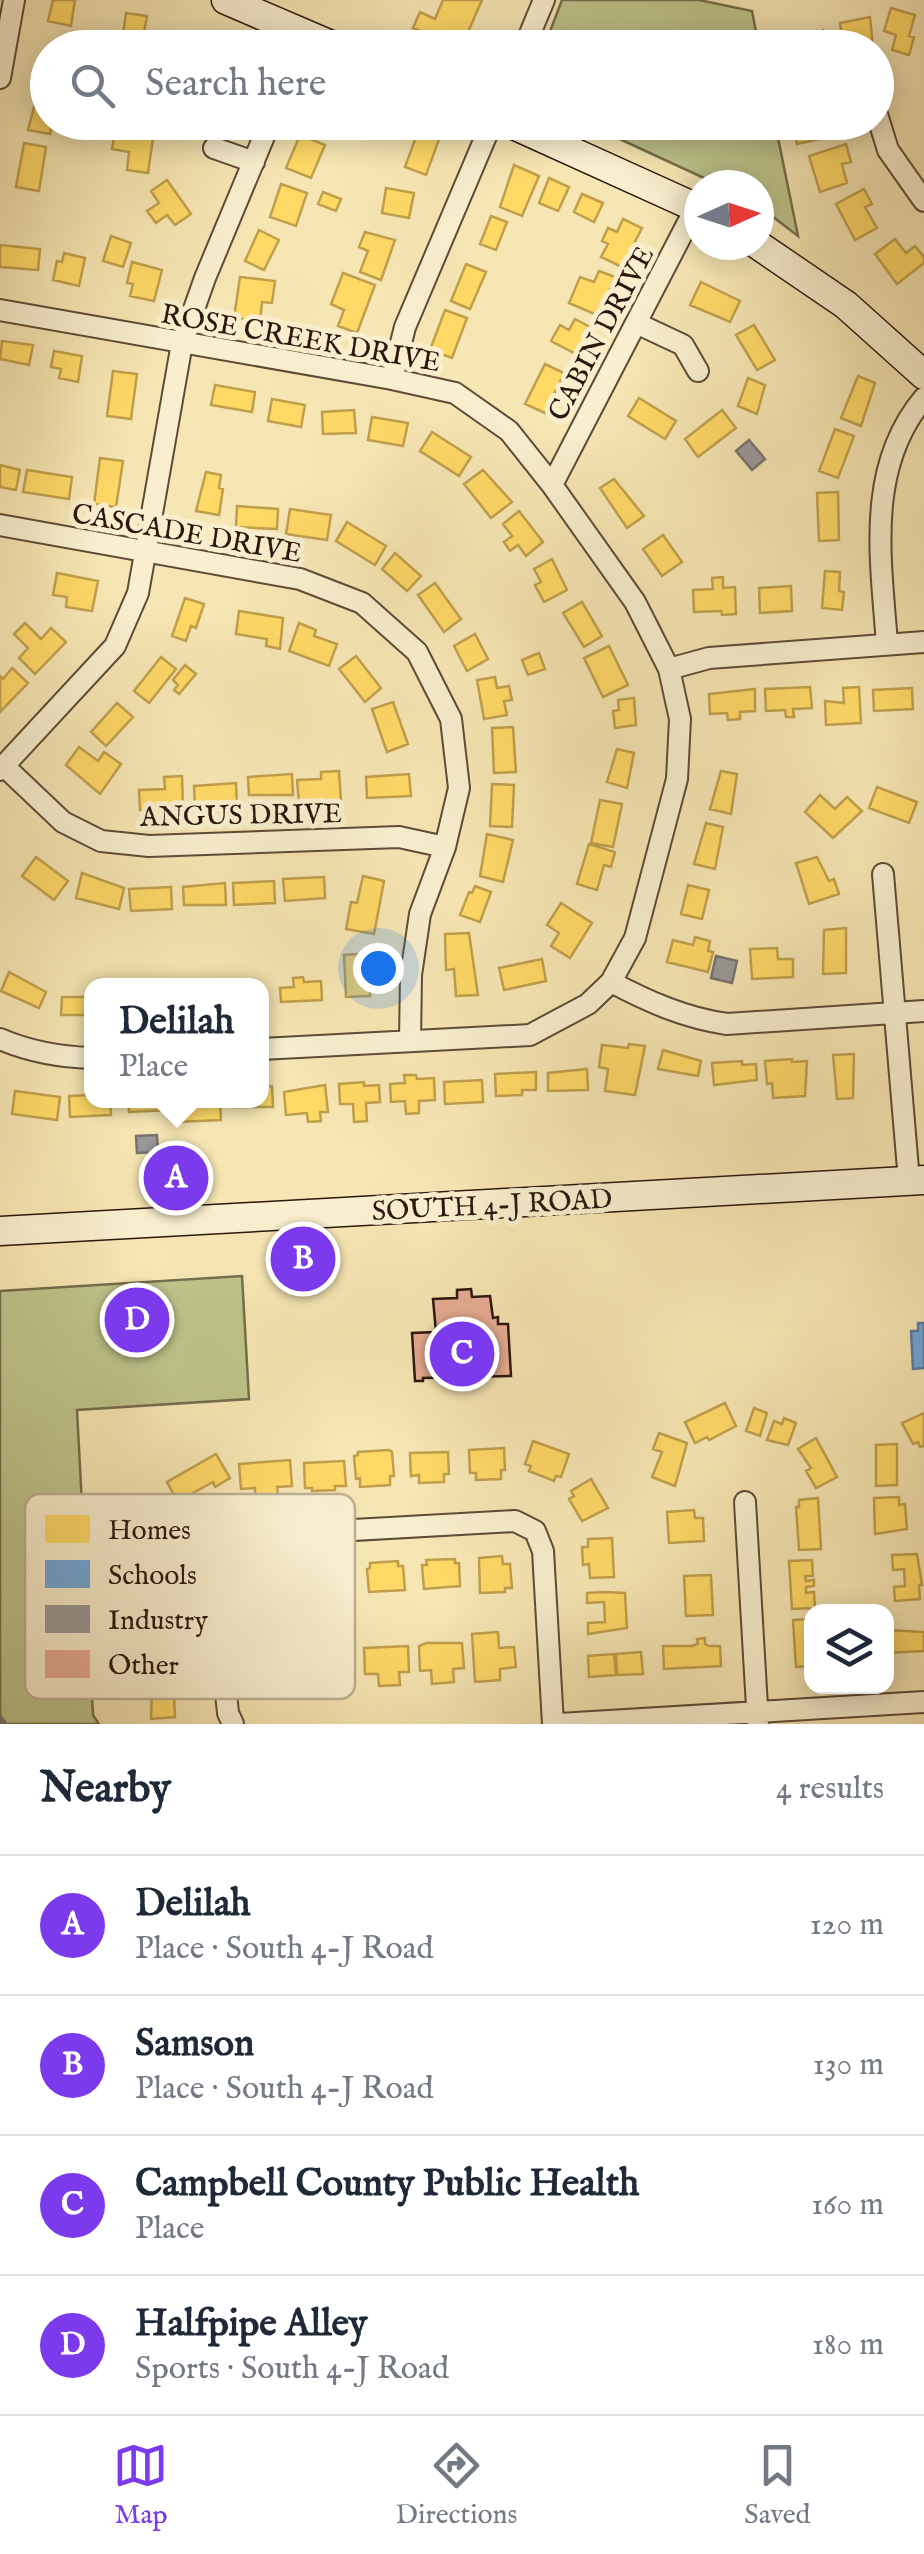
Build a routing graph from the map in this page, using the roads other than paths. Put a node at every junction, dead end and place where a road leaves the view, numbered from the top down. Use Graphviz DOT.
graph roads {
  1 [pos="14,0"];
  2 [pos="226,0"];
  3 [pos="544,0"];
  4 [pos="283,30"];
  5 [pos="532,30"];
  6 [pos="1,70"];
  7 [pos="263,140"];
  8 [pos="484,140"];
  9 [pos="547,140"];
  10 [pos="885,140"];
  11 [pos="214,148"];
  12 [pos="254,162"];
  13 [pos="924,201"];
  14 [pos="684,202"];
  15 [pos="684,234"];
  16 [pos="774,256"];
  17 [pos="0,310"];
  18 [pos="636,323"];
  19 [pos="182,343"];
  20 [pos="698,371"];
  21 [pos="924,375"];
  22 [pos="392,378"];
  23 [pos="924,398"];
  24 [pos="552,485"];
  25 [pos="0,526"];
  26 [pos="145,552"];
  27 [pos="924,642"];
  28 [pos="888,644"];
  29 [pos="668,669"];
  30 [pos="2,768"];
  31 [pos="445,847"];
  32 [pos="883,874"];
  33 [pos="611,982"];
  34 [pos="924,1011"];
  35 [pos="896,1013"];
  36 [pos="0,1040"];
  37 [pos="410,1041"];
  38 [pos="269,1049"];
  39 [pos="84,1058"];
  40 [pos="917,1180"];
  41 [pos="0,1232"];
  42 [pos="745,1502"];
  43 [pos="355,1530"];
  44 [pos="227,1699"];
  45 [pos="924,1702"];
  46 [pos="758,1718"];
  47 [pos="233,1724"];
  48 [pos="556,1724"];
  1 -- 6 [label="street"];
  2 -- 4 [label="main road"];
  3 -- 5 [label="street"];
  7 -- 12 [label="street"];
  8 -- 22 [label="street"];
  9 -- 14 [label="main road"];
  10 -- 13 [label="street"];
  11 -- 12 [label="street"];
  12 -- 19 [label="street"];
  15 -- 18 [label="street, CABIN DRIVE"];
  16 -- 21 [label="main road"];
  17 -- 19 [label="street, ROSE CREEK DRIVE"];
  18 -- 20 [label="street"];
  18 -- 24 [label="street, CABIN DRIVE"];
  19 -- 22 [label="street, ROSE CREEK DRIVE"];
  19 -- 26 [label="street"];
  22 -- 24 [label="street, ROSE CREEK DRIVE"];
  23 -- 28 [label="street"];
  24 -- 29 [label="street, ROSE CREEK DRIVE"];
  25 -- 26 [label="street, CASCADE DRIVE"];
  26 -- 30 [label="street"];
  26 -- 31 [label="street, CASCADE DRIVE"];
  27 -- 28 [label="street"];
  28 -- 29 [label="street"];
  29 -- 33 [label="street, ROSE CREEK DRIVE"];
  30 -- 31 [label="street, ANGUS DRIVE"];
  31 -- 37 [label="street, CASCADE DRIVE"];
  32 -- 35 [label="street"];
  33 -- 35 [label="street"];
  33 -- 37 [label="street"];
  34 -- 35 [label="street"];
  35 -- 40 [label="street"];
  36 -- 39 [label="street"];
  37 -- 38 [label="street"];
  40 -- 41 [label="main road, SOUTH 4-J ROAD"];
  42 -- 46 [label="street"];
  43 -- 48 [label="street"];
  44 -- 47 [label="street"];
  45 -- 46 [label="street"];
  46 -- 48 [label="street"];
}
